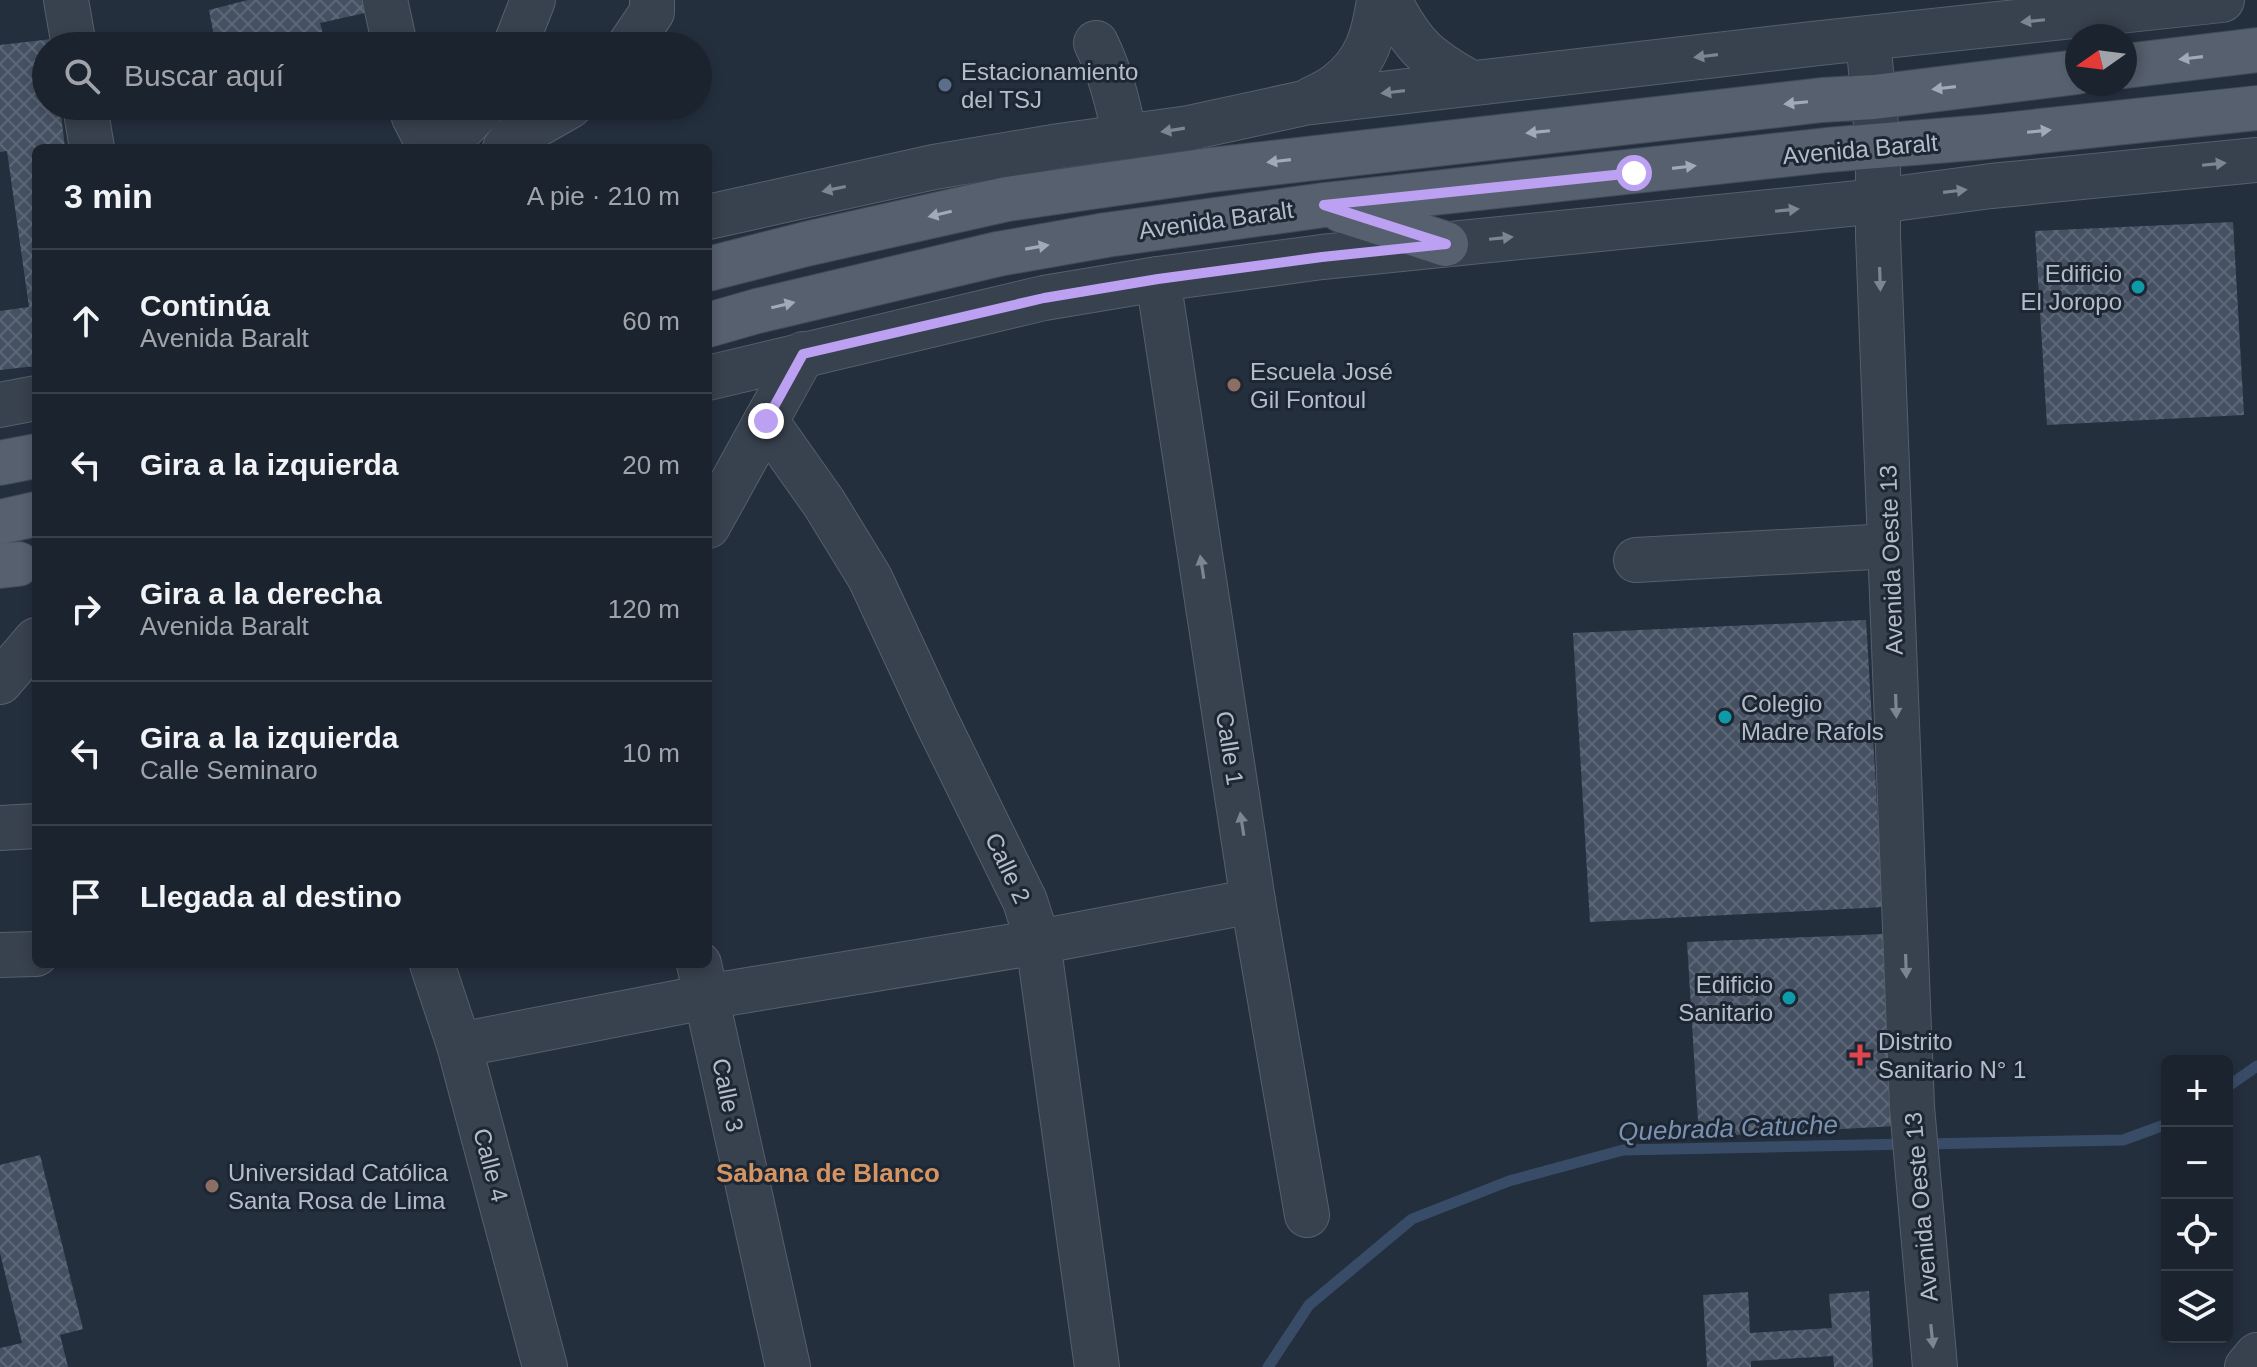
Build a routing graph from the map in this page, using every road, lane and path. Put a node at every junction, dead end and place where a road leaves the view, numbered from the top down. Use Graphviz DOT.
graph roads {
  1 [pos="66,0"];
  2 [pos="385,0"];
  3 [pos="533,0"];
  4 [pos="652,0"];
  5 [pos="1379,0"];
  6 [pos="1389,0"];
  7 [pos="2222,0"];
  8 [pos="1972,14"];
  9 [pos="72,32"];
  10 [pos="392,32"];
  11 [pos="520,32"];
  12 [pos="638,32"];
  13 [pos="1868,39"];
  14 [pos="1096,43"];
  15 [pos="2257,50"];
  16 [pos="2137,65"];
  17 [pos="2065,73"];
  18 [pos="1471,83"];
  19 [pos="1874,97"];
  20 [pos="1304,103"];
  21 [pos="2257,108"];
  22 [pos="87,120"];
  23 [pos="416,120"];
  24 [pos="470,120"];
  25 [pos="545,120"];
  26 [pos="1125,137"];
  27 [pos="91,144"];
  28 [pos="428,144"];
  29 [pos="435,144"];
  30 [pos="508,144"];
  31 [pos="1878,147"];
  32 [pos="2257,160"];
  33 [pos="1878,201"];
  34 [pos="1324,205"];
  35 [pos="712,216"];
  36 [pos="1446,244"];
  37 [pos="712,268"];
  38 [pos="1158,279"];
  39 [pos="712,324"];
  40 [pos="803,354"];
  41 [pos="712,377"];
  42 [pos="32,399"];
  43 [pos="0,405"];
  44 [pos="766,421"];
  45 [pos="32,457"];
  46 [pos="0,463"];
  47 [pos="32,515"];
  48 [pos="712,519"];
  49 [pos="0,522"];
  50 [pos="1890,546"];
  51 [pos="1636,560"];
  52 [pos="32,645"];
  53 [pos="0,682"];
  54 [pos="32,826"];
  55 [pos="0,828"];
  56 [pos="1253,901"];
  57 [pos="1038,942"];
  58 [pos="32,954"];
  59 [pos="0,955"];
  60 [pos="433,968"];
  61 [pos="703,981"];
  62 [pos="459,1045"];
  63 [pos="1307,1215"];
  64 [pos="2257,1355"];
  65 [pos="545,1367"];
  66 [pos="788,1367"];
  67 [pos="1097,1367"];
  68 [pos="1935,1367"];
  69 [pos="2247,1367"];
  1 -- 9 [label="street"];
  2 -- 10 [label="street"];
  3 -- 11 [label="street"];
  4 -- 12 [label="street"];
  5 -- 20 [label="street"];
  6 -- 18 [label="street"];
  7 -- 8 [label="street, one-way"];
  8 -- 13 [label="street"];
  13 -- 18 [label="street, one-way"];
  13 -- 19 [label="street, Avenida Oeste 13"];
  14 -- 26 [label="street"];
  15 -- 16 [label="main road, one-way"];
  17 -- 19 [label="main road, Avenida Baralt, one-way"];
  18 -- 20 [label="street, one-way"];
  19 -- 31 [label="street, Avenida Oeste 13"];
  19 -- 37 [label="main road, Avenida Baralt, one-way"];
  20 -- 26 [label="street, one-way"];
  31 -- 21 [label="main road, Avenida Baralt, one-way"];
  22 -- 27 [label="street"];
  23 -- 28 [label="street"];
  24 -- 29 [label="street"];
  25 -- 30 [label="street"];
  26 -- 35 [label="street, one-way"];
  31 -- 33 [label="street, Avenida Oeste 13"];
  34 -- 31 [label="main road, Avenida Baralt, one-way"];
  33 -- 32 [label="street, Avenida Baralt, one-way"];
  36 -- 33 [label="street, Avenida Baralt, one-way"];
  33 -- 50 [label="street, Avenida Oeste 13, one-way"];
  34 -- 36 [label="main road"];
  39 -- 34 [label="main road, Avenida Baralt, one-way"];
  36 -- 38 [label="street, Avenida Baralt"];
  38 -- 40 [label="street, Avenida Baralt"];
  56 -- 38 [label="street, Calle 1, one-way"];
  40 -- 41 [label="street, Avenida Baralt"];
  40 -- 44 [label="street"];
  42 -- 43 [label="street"];
  44 -- 48 [label="street"];
  44 -- 57 [label="street, Calle 2"];
  45 -- 46 [label="main road"];
  47 -- 49 [label="main road"];
  50 -- 51 [label="street"];
  50 -- 68 [label="street, Avenida Oeste 13, one-way"];
  52 -- 53 [label="street"];
  54 -- 55 [label="street"];
  56 -- 57 [label="street"];
  56 -- 63 [label="street, Calle 1"];
  57 -- 61 [label="street"];
  57 -- 67 [label="street, Calle 2"];
  58 -- 59 [label="street"];
  60 -- 62 [label="street, Calle 4"];
  61 -- 62 [label="street"];
  61 -- 66 [label="street, Calle 3"];
  62 -- 65 [label="street, Calle 4"];
  64 -- 69 [label="street"];
}
